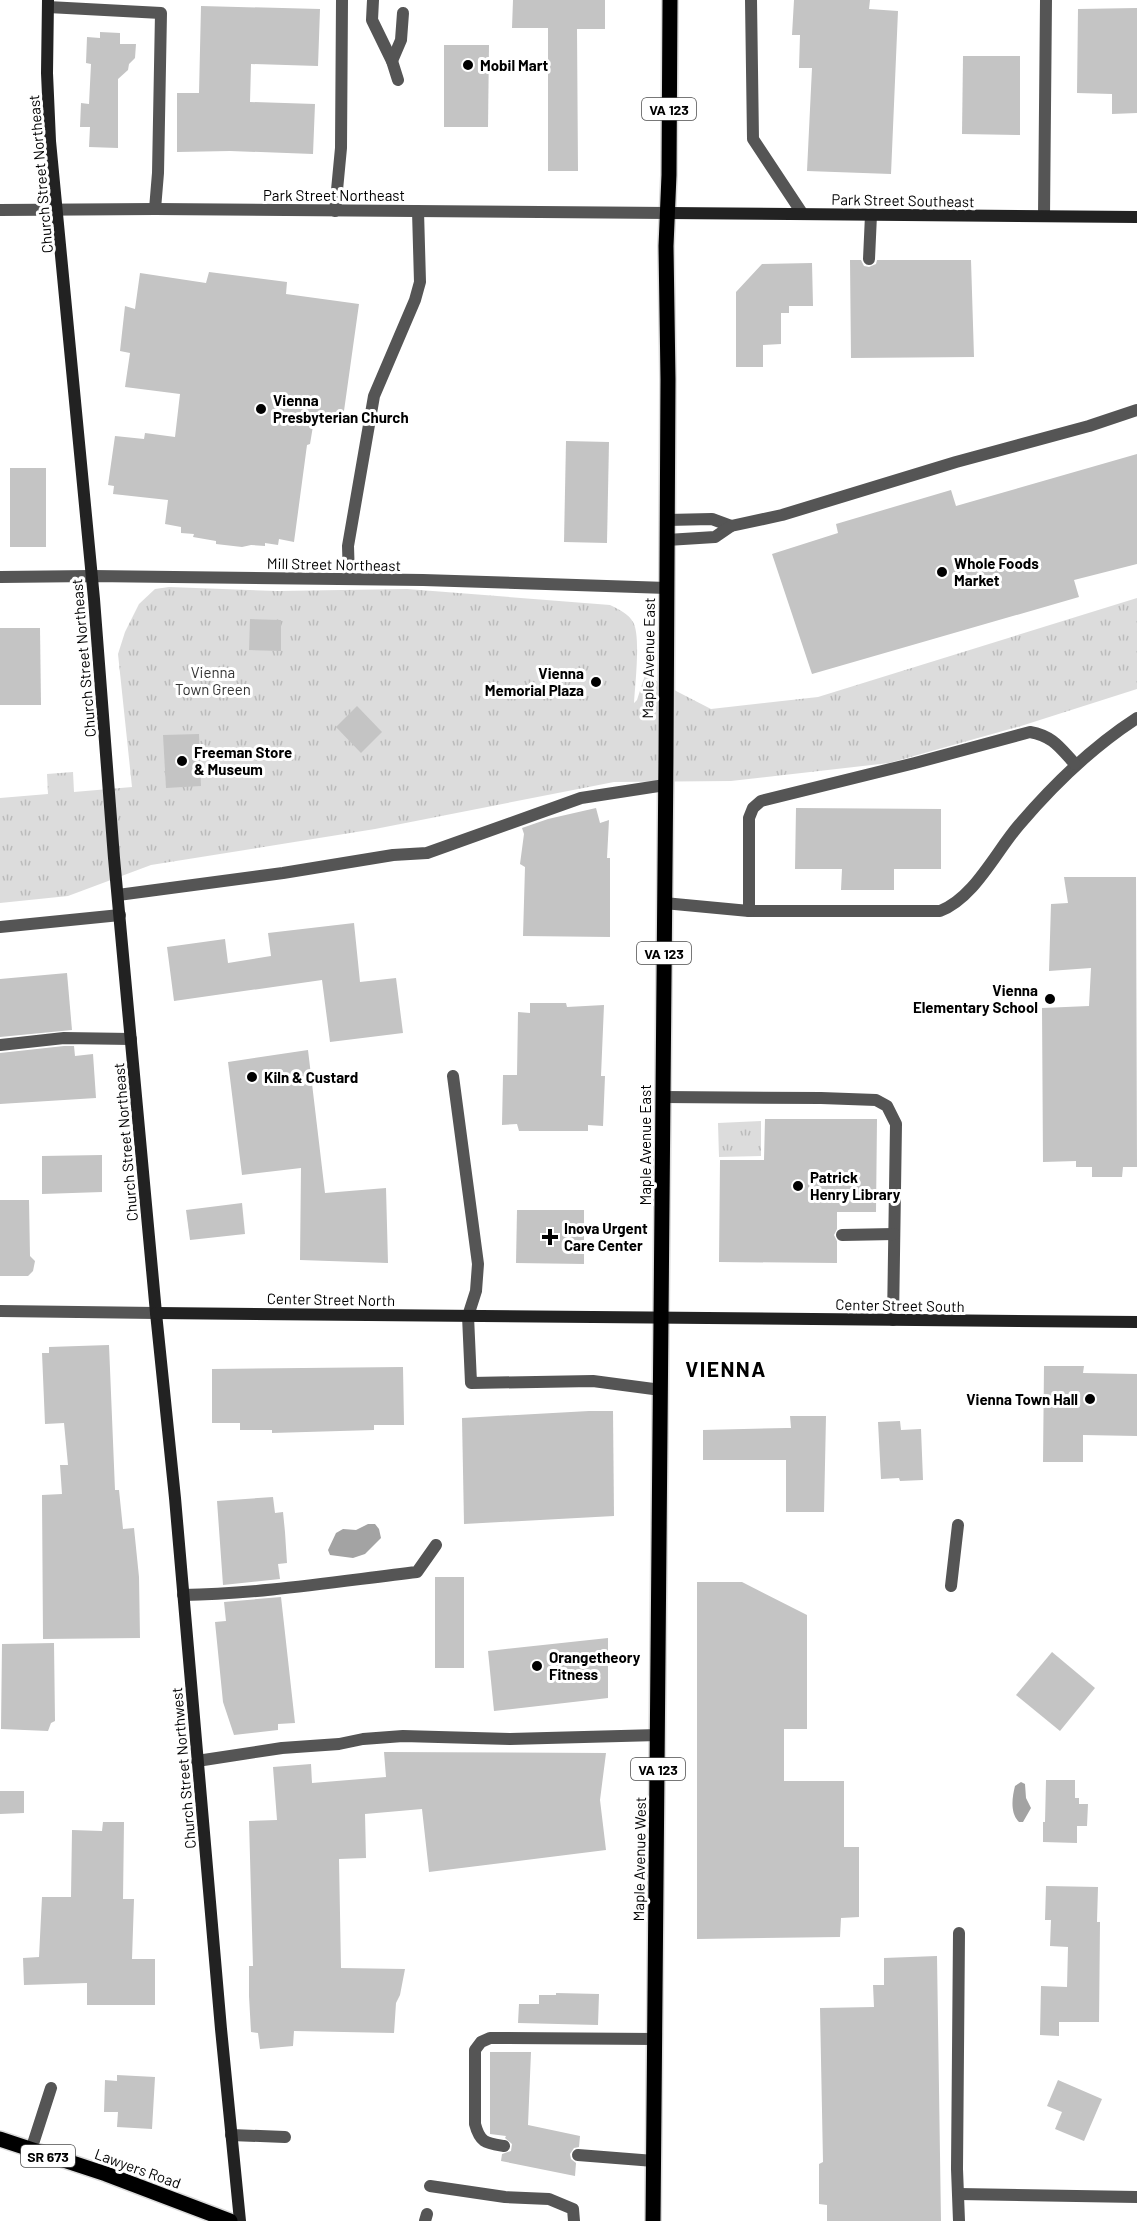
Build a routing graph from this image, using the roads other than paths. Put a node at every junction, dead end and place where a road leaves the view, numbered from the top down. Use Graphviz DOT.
graph roads {
  1 [pos="342,0"];
  2 [pos="373,0"];
  3 [pos="670,0"];
  4 [pos="751,0"];
  5 [pos="1046,0"];
  6 [pos="48,4"];
  7 [pos="403,12"];
  8 [pos="392,61"];
  9 [pos="398,80"];
  10 [pos="57,209"];
  11 [pos="155,209"];
  12 [pos="0,210"];
  13 [pos="335,211"];
  14 [pos="418,211"];
  15 [pos="668,213"];
  16 [pos="802,213"];
  17 [pos="871,215"];
  18 [pos="1044,216"];
  19 [pos="1137,217"];
  20 [pos="869,260"];
  21 [pos="1137,411"];
  22 [pos="667,520"];
  23 [pos="731,526"];
  24 [pos="667,540"];
  25 [pos="92,576"];
  26 [pos="0,577"];
  27 [pos="349,579"];
  28 [pos="667,588"];
  29 [pos="1137,718"];
  30 [pos="1075,764"];
  31 [pos="665,785"];
  32 [pos="118,895"];
  33 [pos="664,903"];
  34 [pos="749,911"];
  35 [pos="120,915"];
  36 [pos="0,927"];
  37 [pos="131,1039"];
  38 [pos="0,1045"];
  39 [pos="453,1076"];
  40 [pos="663,1097"];
  41 [pos="894,1234"];
  42 [pos="842,1235"];
  43 [pos="0,1311"];
  44 [pos="156,1313"];
  45 [pos="468,1316"];
  46 [pos="662,1317"];
  47 [pos="893,1320"];
  48 [pos="1137,1322"];
  49 [pos="661,1390"];
  50 [pos="958,1525"];
  51 [pos="436,1545"];
  52 [pos="951,1586"];
  53 [pos="183,1595"];
  54 [pos="658,1735"];
  55 [pos="197,1761"];
  56 [pos="959,1933"];
  57 [pos="656,2039"];
  58 [pos="51,2088"];
  59 [pos="231,2135"];
  60 [pos="285,2137"];
  61 [pos="0,2139"];
  62 [pos="504,2145"];
  63 [pos="32,2150"];
  64 [pos="578,2155"];
  65 [pos="654,2161"];
  66 [pos="430,2186"];
  67 [pos="959,2194"];
  68 [pos="1137,2197"];
  69 [pos="230,2221"];
  70 [pos="240,2221"];
  71 [pos="574,2221"];
  72 [pos="653,2221"];
  73 [pos="959,2221"];
  1 -- 13 [label="street"];
  2 -- 8 [label="street"];
  3 -- 15 [label="main road, Maple Avenue East / VA 123"];
  4 -- 16 [label="street"];
  5 -- 18 [label="street"];
  6 -- 10 [label="street, Church Street Northeast"];
  6 -- 11 [label="street"];
  7 -- 8 [label="street"];
  8 -- 9 [label="street"];
  10 -- 11 [label="street, Park Street Northeast"];
  10 -- 12 [label="street, Park Street Northeast"];
  10 -- 25 [label="street, Church Street Northeast"];
  11 -- 13 [label="street, Park Street Northeast"];
  13 -- 14 [label="street, Park Street Northeast"];
  14 -- 15 [label="street, Park Street Northeast"];
  14 -- 27 [label="street"];
  15 -- 16 [label="street, Park Street Southeast"];
  15 -- 22 [label="main road, Maple Avenue East / VA 123"];
  16 -- 17 [label="street, Park Street Southeast"];
  17 -- 18 [label="street, Park Street Southeast"];
  17 -- 20 [label="street"];
  18 -- 19 [label="street, Park Street Southeast"];
  21 -- 23 [label="street"];
  22 -- 23 [label="street"];
  22 -- 24 [label="main road, Maple Avenue East / VA 123"];
  23 -- 24 [label="street"];
  24 -- 28 [label="main road, Maple Avenue East / VA 123"];
  25 -- 26 [label="street, Mill Street Northeast"];
  25 -- 27 [label="street, Mill Street Northeast"];
  25 -- 32 [label="street, Church Street Northeast"];
  27 -- 28 [label="street, Mill Street Northeast"];
  28 -- 31 [label="main road, Maple Avenue East / VA 123"];
  29 -- 30 [label="street"];
  30 -- 34 [label="street"];
  30 -- 34 [label="street"];
  31 -- 32 [label="street"];
  31 -- 33 [label="main road, Maple Avenue East / VA 123"];
  32 -- 35 [label="street, Church Street Northeast"];
  33 -- 34 [label="street"];
  33 -- 40 [label="main road, Maple Avenue East / VA 123"];
  35 -- 36 [label="street"];
  35 -- 37 [label="street, Church Street Northeast"];
  37 -- 38 [label="street"];
  37 -- 44 [label="street, Church Street Northeast"];
  39 -- 45 [label="street"];
  40 -- 41 [label="street"];
  40 -- 46 [label="main road, Maple Avenue East / VA 123"];
  41 -- 42 [label="street"];
  41 -- 47 [label="street"];
  43 -- 44 [label="street, Center Street North"];
  44 -- 45 [label="street, Center Street North"];
  44 -- 53 [label="street, Church Street Northwest"];
  45 -- 46 [label="street, Center Street North"];
  45 -- 49 [label="street"];
  46 -- 47 [label="street, Center Street South"];
  46 -- 49 [label="main road, Maple Avenue West / VA 123"];
  47 -- 48 [label="street, Center Street South"];
  49 -- 54 [label="main road, Maple Avenue West / VA 123"];
  50 -- 52 [label="street"];
  51 -- 53 [label="street"];
  53 -- 55 [label="street, Church Street Northwest"];
  54 -- 55 [label="street"];
  54 -- 57 [label="main road, Maple Avenue West / VA 123"];
  55 -- 59 [label="street, Church Street Northwest"];
  56 -- 67 [label="street"];
  57 -- 62 [label="street"];
  57 -- 65 [label="main road, Maple Avenue West / VA 123"];
  58 -- 63 [label="street"];
  59 -- 60 [label="street"];
  59 -- 70 [label="street, Church Street Northwest"];
  61 -- 63 [label="main road, Lawyers Road / SR 673"];
  63 -- 69 [label="main road, Lawyers Road / SR 673"];
  64 -- 65 [label="street"];
  65 -- 72 [label="main road, Maple Avenue West / VA 123"];
  66 -- 71 [label="street"];
  67 -- 68 [label="street"];
  67 -- 73 [label="street"];
}
